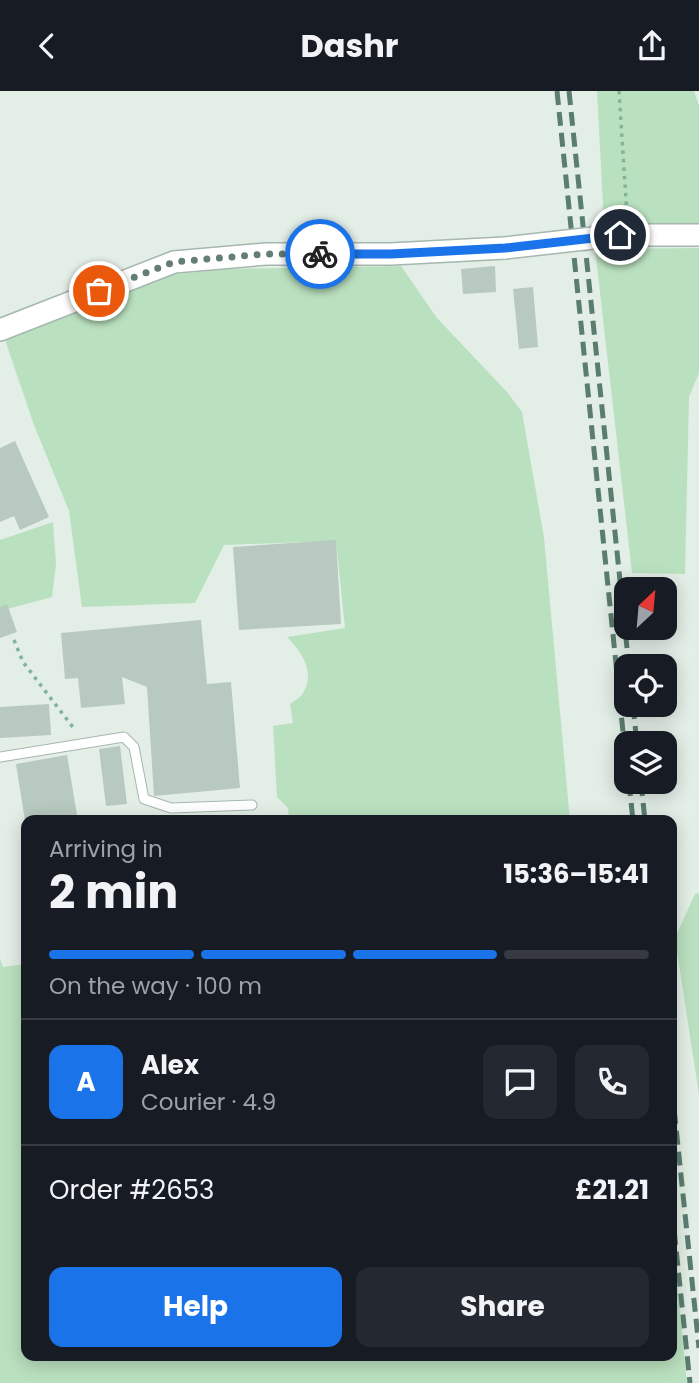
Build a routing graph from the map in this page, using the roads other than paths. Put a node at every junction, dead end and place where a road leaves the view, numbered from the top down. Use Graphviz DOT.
graph roads {
  1 [pos="699,235"];
  2 [pos="0,330"];
  3 [pos="0,757"];
  4 [pos="252,805"];
  1 -- 2 [label="street, bridge"];
  3 -- 4 [label="lane"];
}
